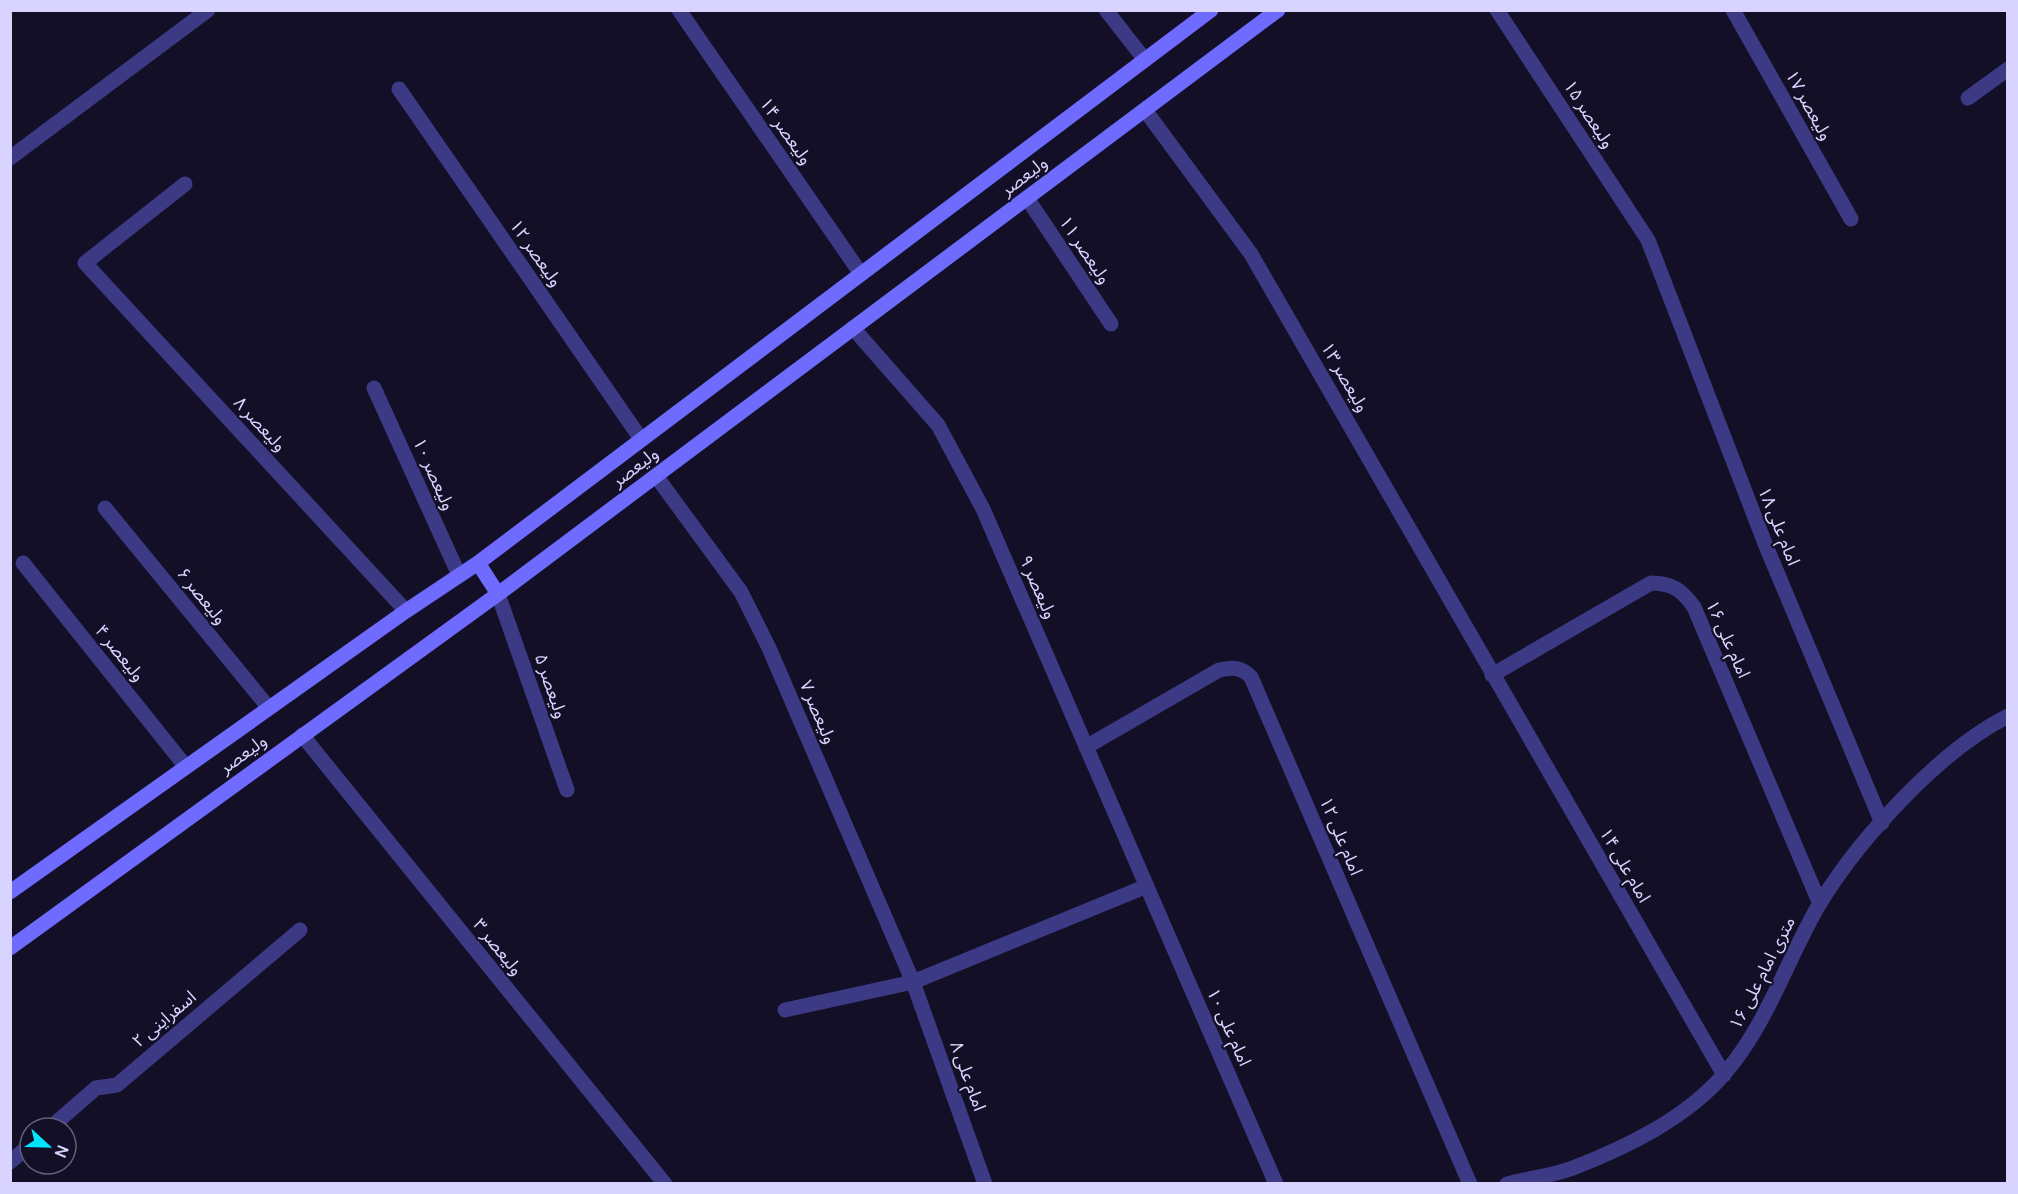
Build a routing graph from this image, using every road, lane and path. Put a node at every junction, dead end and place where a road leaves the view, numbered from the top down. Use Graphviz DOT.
graph roads {
  1 [pos="208,10"];
  2 [pos="679,10"];
  3 [pos="1106,10"];
  4 [pos="1211,10"];
  5 [pos="1278,10"];
  6 [pos="1497,10"];
  7 [pos="1733,10"];
  8 [pos="1145,60"];
  9 [pos="2007,69"];
  10 [pos="399,89"];
  11 [pos="1968,98"];
  12 [pos="1145,110"];
  13 [pos="10,158"];
  14 [pos="185,184"];
  15 [pos="1027,198"];
  16 [pos="1851,219"];
  17 [pos="1648,240"];
  18 [pos="861,274"];
  19 [pos="1111,324"];
  20 [pos="853,328"];
  21 [pos="374,388"];
  22 [pos="641,439"];
  23 [pos="656,476"];
  24 [pos="105,508"];
  25 [pos="23,562"];
  26 [pos="478,563"];
  27 [pos="459,575"];
  28 [pos="498,594"];
  29 [pos="406,611"];
  30 [pos="1492,675"];
  31 [pos="269,708"];
  32 [pos="2005,721"];
  33 [pos="302,735"];
  34 [pos="1086,747"];
  35 [pos="186,767"];
  36 [pos="567,790"];
  37 [pos="1882,823"];
  38 [pos="1147,886"];
  39 [pos="10,892"];
  40 [pos="1820,904"];
  41 [pos="300,930"];
  42 [pos="10,948"];
  43 [pos="913,982"];
  44 [pos="785,1010"];
  45 [pos="1724,1075"];
  46 [pos="64,1116"];
  47 [pos="665,1184"];
  48 [pos="985,1184"];
  49 [pos="1276,1184"];
  50 [pos="1470,1184"];
  51 [pos="1507,1184"];
  1 -- 13 [label="street"];
  2 -- 18 [label="street, ولیعصر ۱۴"];
  3 -- 8 [label="street"];
  4 -- 8 [label="main road, ولیعصر"];
  5 -- 12 [label="main road, ولیعصر"];
  6 -- 17 [label="street, ولیعصر ۱۵"];
  7 -- 16 [label="street, ولیعصر ۱۷"];
  8 -- 18 [label="main road, ولیعصر"];
  9 -- 11 [label="street"];
  10 -- 22 [label="street, ولیعصر ۱۲"];
  12 -- 15 [label="main road, ولیعصر"];
  12 -- 30 [label="street, ولیعصر ۱۳"];
  14 -- 29 [label="street, ولیعصر ۸"];
  15 -- 19 [label="street, ولیعصر ۱۱"];
  15 -- 20 [label="main road, ولیعصر"];
  17 -- 37 [label="street, امام علی ۱۸"];
  18 -- 22 [label="main road, ولیعصر"];
  20 -- 23 [label="main road, ولیعصر"];
  20 -- 34 [label="street, ولیعصر ۹"];
  21 -- 27 [label="street, ولیعصر ۱۰"];
  22 -- 26 [label="main road, ولیعصر"];
  23 -- 28 [label="main road, ولیعصر"];
  23 -- 43 [label="street, ولیعصر ۷"];
  24 -- 31 [label="street, ولیعصر ۶"];
  25 -- 35 [label="street, ولیعصر ۴"];
  26 -- 27 [label="main road, ولیعصر"];
  26 -- 28 [label="main road"];
  27 -- 29 [label="main road, ولیعصر"];
  28 -- 33 [label="main road, ولیعصر"];
  28 -- 36 [label="street, ولیعصر ۵"];
  29 -- 31 [label="main road, ولیعصر"];
  30 -- 40 [label="street, امام علی ۱۶"];
  30 -- 45 [label="street, امام علی ۱۴"];
  31 -- 35 [label="main road, ولیعصر"];
  32 -- 37 [label="street, ۱۶ متری امام علی"];
  33 -- 42 [label="main road, ولیعصر"];
  33 -- 47 [label="street, ولیعصر ۳"];
  34 -- 38 [label="street, ولیعصر ۹"];
  34 -- 50 [label="street, امام علی ۱۲"];
  35 -- 39 [label="main road, ولیعصر"];
  37 -- 40 [label="street, ۱۶ متری امام علی"];
  38 -- 43 [label="street"];
  38 -- 49 [label="street, امام علی ۱۰"];
  40 -- 45 [label="street, ۱۶ متری امام علی"];
  41 -- 46 [label="street, اسفراینی ۲"];
  43 -- 44 [label="street"];
  43 -- 48 [label="street, امام علی ۸"];
  45 -- 51 [label="street, ۱۶ متری امام علی"];
}
